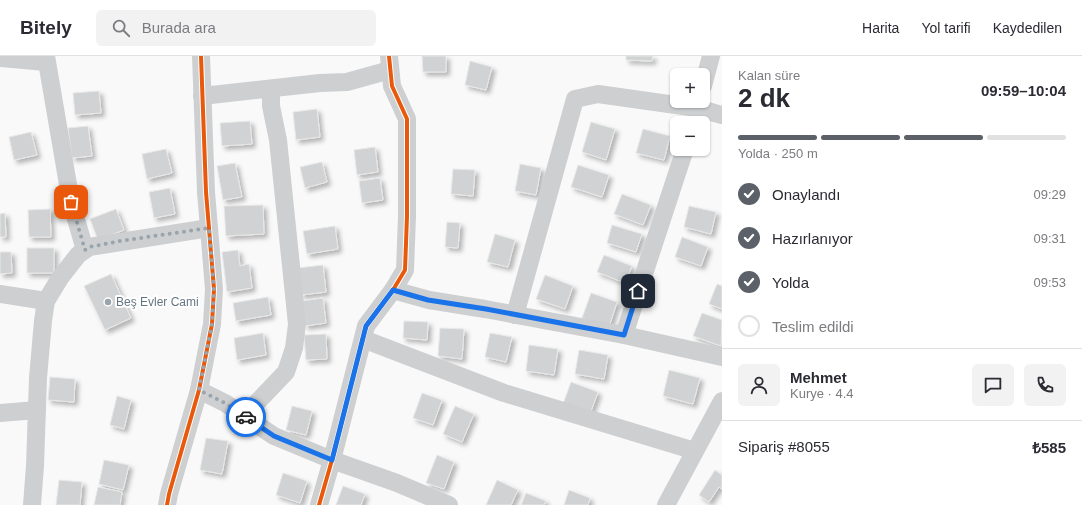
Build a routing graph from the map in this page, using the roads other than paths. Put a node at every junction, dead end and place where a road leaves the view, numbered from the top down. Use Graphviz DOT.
graph roads {
  1 [pos="201,56"];
  2 [pos="711,56"];
  3 [pos="0,58"];
  4 [pos="46,59"];
  5 [pos="390,63"];
  6 [pos="708,68"];
  7 [pos="271,89"];
  8 [pos="202,96"];
  9 [pos="697,111"];
  10 [pos="722,115"];
  11 [pos="683,156"];
  12 [pos="209,228"];
  13 [pos="85,250"];
  14 [pos="393,290"];
  15 [pos="0,294"];
  16 [pos="46,301"];
  17 [pos="515,315"];
  18 [pos="624,335"];
  19 [pos="363,339"];
  20 [pos="722,357"];
  21 [pos="199,390"];
  22 [pos="722,401"];
  23 [pos="37,410"];
  24 [pos="0,413"];
  25 [pos="244,416"];
  26 [pos="695,451"];
  27 [pos="332,460"];
  28 [pos="32,505"];
  29 [pos="167,505"];
  30 [pos="319,505"];
  31 [pos="448,505"];
  32 [pos="666,505"];
  1 -- 8 [label="street"];
  2 -- 6 [label="street"];
  3 -- 4 [label="street"];
  4 -- 13 [label="street"];
  5 -- 7 [label="street"];
  5 -- 14 [label="street"];
  7 -- 8 [label="street"];
  7 -- 25 [label="street"];
  8 -- 12 [label="street"];
  9 -- 10 [label="street"];
  9 -- 17 [label="street"];
  11 -- 18 [label="street"];
  12 -- 13 [label="street"];
  12 -- 21 [label="street"];
  13 -- 16 [label="street"];
  14 -- 17 [label="street"];
  14 -- 19 [label="street"];
  15 -- 16 [label="street"];
  16 -- 23 [label="street"];
  17 -- 18 [label="street"];
  18 -- 20 [label="street"];
  19 -- 26 [label="street"];
  19 -- 27 [label="street"];
  21 -- 25 [label="street"];
  21 -- 29 [label="street"];
  22 -- 26 [label="street"];
  23 -- 24 [label="street"];
  23 -- 28 [label="street"];
  25 -- 27 [label="street"];
  26 -- 32 [label="street"];
  27 -- 30 [label="street"];
  27 -- 31 [label="street"];
}
